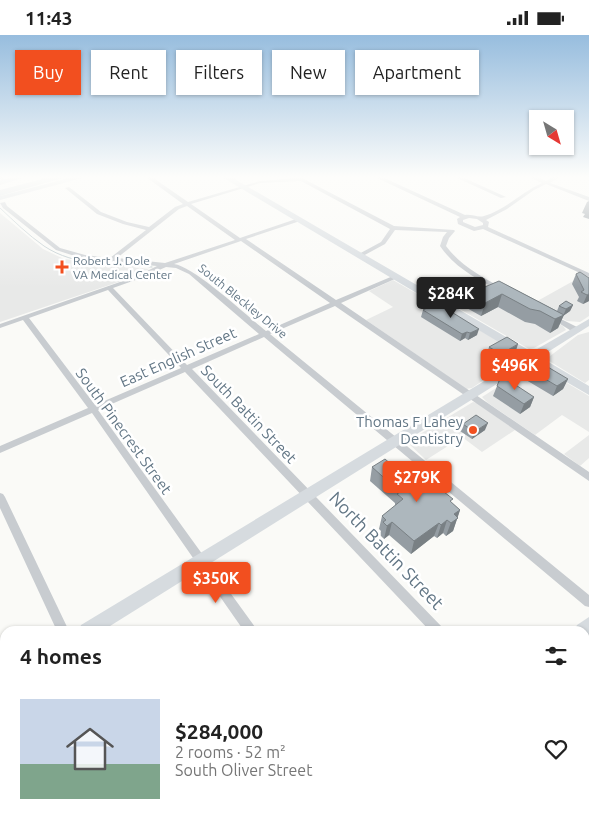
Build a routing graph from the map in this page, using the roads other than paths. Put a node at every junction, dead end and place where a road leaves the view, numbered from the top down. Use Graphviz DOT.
graph roads {
  1 [pos="13,214"];
  2 [pos="101,214"];
  3 [pos="170,214"];
  4 [pos="202,214"];
  5 [pos="287,214"];
  6 [pos="368,214"];
  7 [pos="457,214"];
  8 [pos="494,214"];
  9 [pos="464,217"];
  10 [pos="483,219"];
  11 [pos="298,220"];
  12 [pos="464,227"];
  13 [pos="484,227"];
  14 [pos="394,228"];
  15 [pos="150,229"];
  16 [pos="452,231"];
  17 [pos="241,240"];
  18 [pos="359,256"];
  19 [pos="111,260"];
  20 [pos="162,266"];
  21 [pos="589,275"];
  22 [pos="395,277"];
  23 [pos="493,286"];
  24 [pos="108,287"];
  25 [pos="510,295"];
  26 [pos="334,303"];
  27 [pos="448,308"];
  28 [pos="543,312"];
  29 [pos="24,317"];
  30 [pos="0,326"];
  31 [pos="584,327"];
  32 [pos="266,333"];
  33 [pos="532,357"];
  34 [pos="186,369"];
  35 [pos="589,391"];
  36 [pos="471,395"];
  37 [pos="93,409"];
  38 [pos="396,442"];
  39 [pos="0,450"];
  40 [pos="589,477"];
  41 [pos="308,495"];
  42 [pos="0,497"];
  43 [pos="201,561"];
  44 [pos="589,602"];
  45 [pos="62,626"];
  46 [pos="95,626"];
  47 [pos="247,626"];
  48 [pos="433,626"];
  1 -- 19 [label="street, South Bleckley Drive"];
  2 -- 15 [label="street"];
  3 -- 15 [label="street"];
  4 -- 17 [label="street"];
  5 -- 11 [label="main road"];
  6 -- 14 [label="street"];
  7 -- 9 [label="street"];
  8 -- 10 [label="street"];
  9 -- 10 [label="street"];
  9 -- 12 [label="street"];
  10 -- 13 [label="street"];
  11 -- 17 [label="street"];
  11 -- 18 [label="main road"];
  12 -- 13 [label="street"];
  12 -- 16 [label="street"];
  13 -- 21 [label="street"];
  14 -- 16 [label="street"];
  14 -- 18 [label="street"];
  15 -- 19 [label="street"];
  16 -- 23 [label="street"];
  17 -- 20 [label="street"];
  17 -- 26 [label="street"];
  18 -- 22 [label="main road"];
  19 -- 20 [label="street, South Bleckley Drive"];
  20 -- 24 [label="street"];
  20 -- 32 [label="street, South Bleckley Drive"];
  22 -- 26 [label="street, East English Street"];
  22 -- 27 [label="main road"];
  23 -- 25 [label="street"];
  23 -- 27 [label="street"];
  24 -- 29 [label="street"];
  24 -- 34 [label="street, South Battin Street"];
  26 -- 32 [label="street, East English Street"];
  26 -- 36 [label="street"];
  27 -- 33 [label="main road"];
  28 -- 31 [label="street"];
  29 -- 30 [label="street"];
  29 -- 37 [label="street, South Pinecrest Street"];
  31 -- 33 [label="main road"];
  32 -- 34 [label="street, East English Street"];
  32 -- 38 [label="street, South Bleckley Drive"];
  33 -- 35 [label="main road"];
  33 -- 36 [label="main road"];
  34 -- 37 [label="street, East English Street"];
  34 -- 41 [label="street, South Battin Street"];
  36 -- 38 [label="main road"];
  36 -- 40 [label="street"];
  37 -- 39 [label="street, East English Street"];
  37 -- 43 [label="street, South Pinecrest Street"];
  38 -- 41 [label="main road"];
  38 -- 44 [label="street, South Bleckley Drive"];
  41 -- 43 [label="main road"];
  41 -- 48 [label="street, North Battin Street"];
  42 -- 45 [label="street"];
  43 -- 46 [label="main road"];
  43 -- 47 [label="street, South Pinecrest Street"];
}
